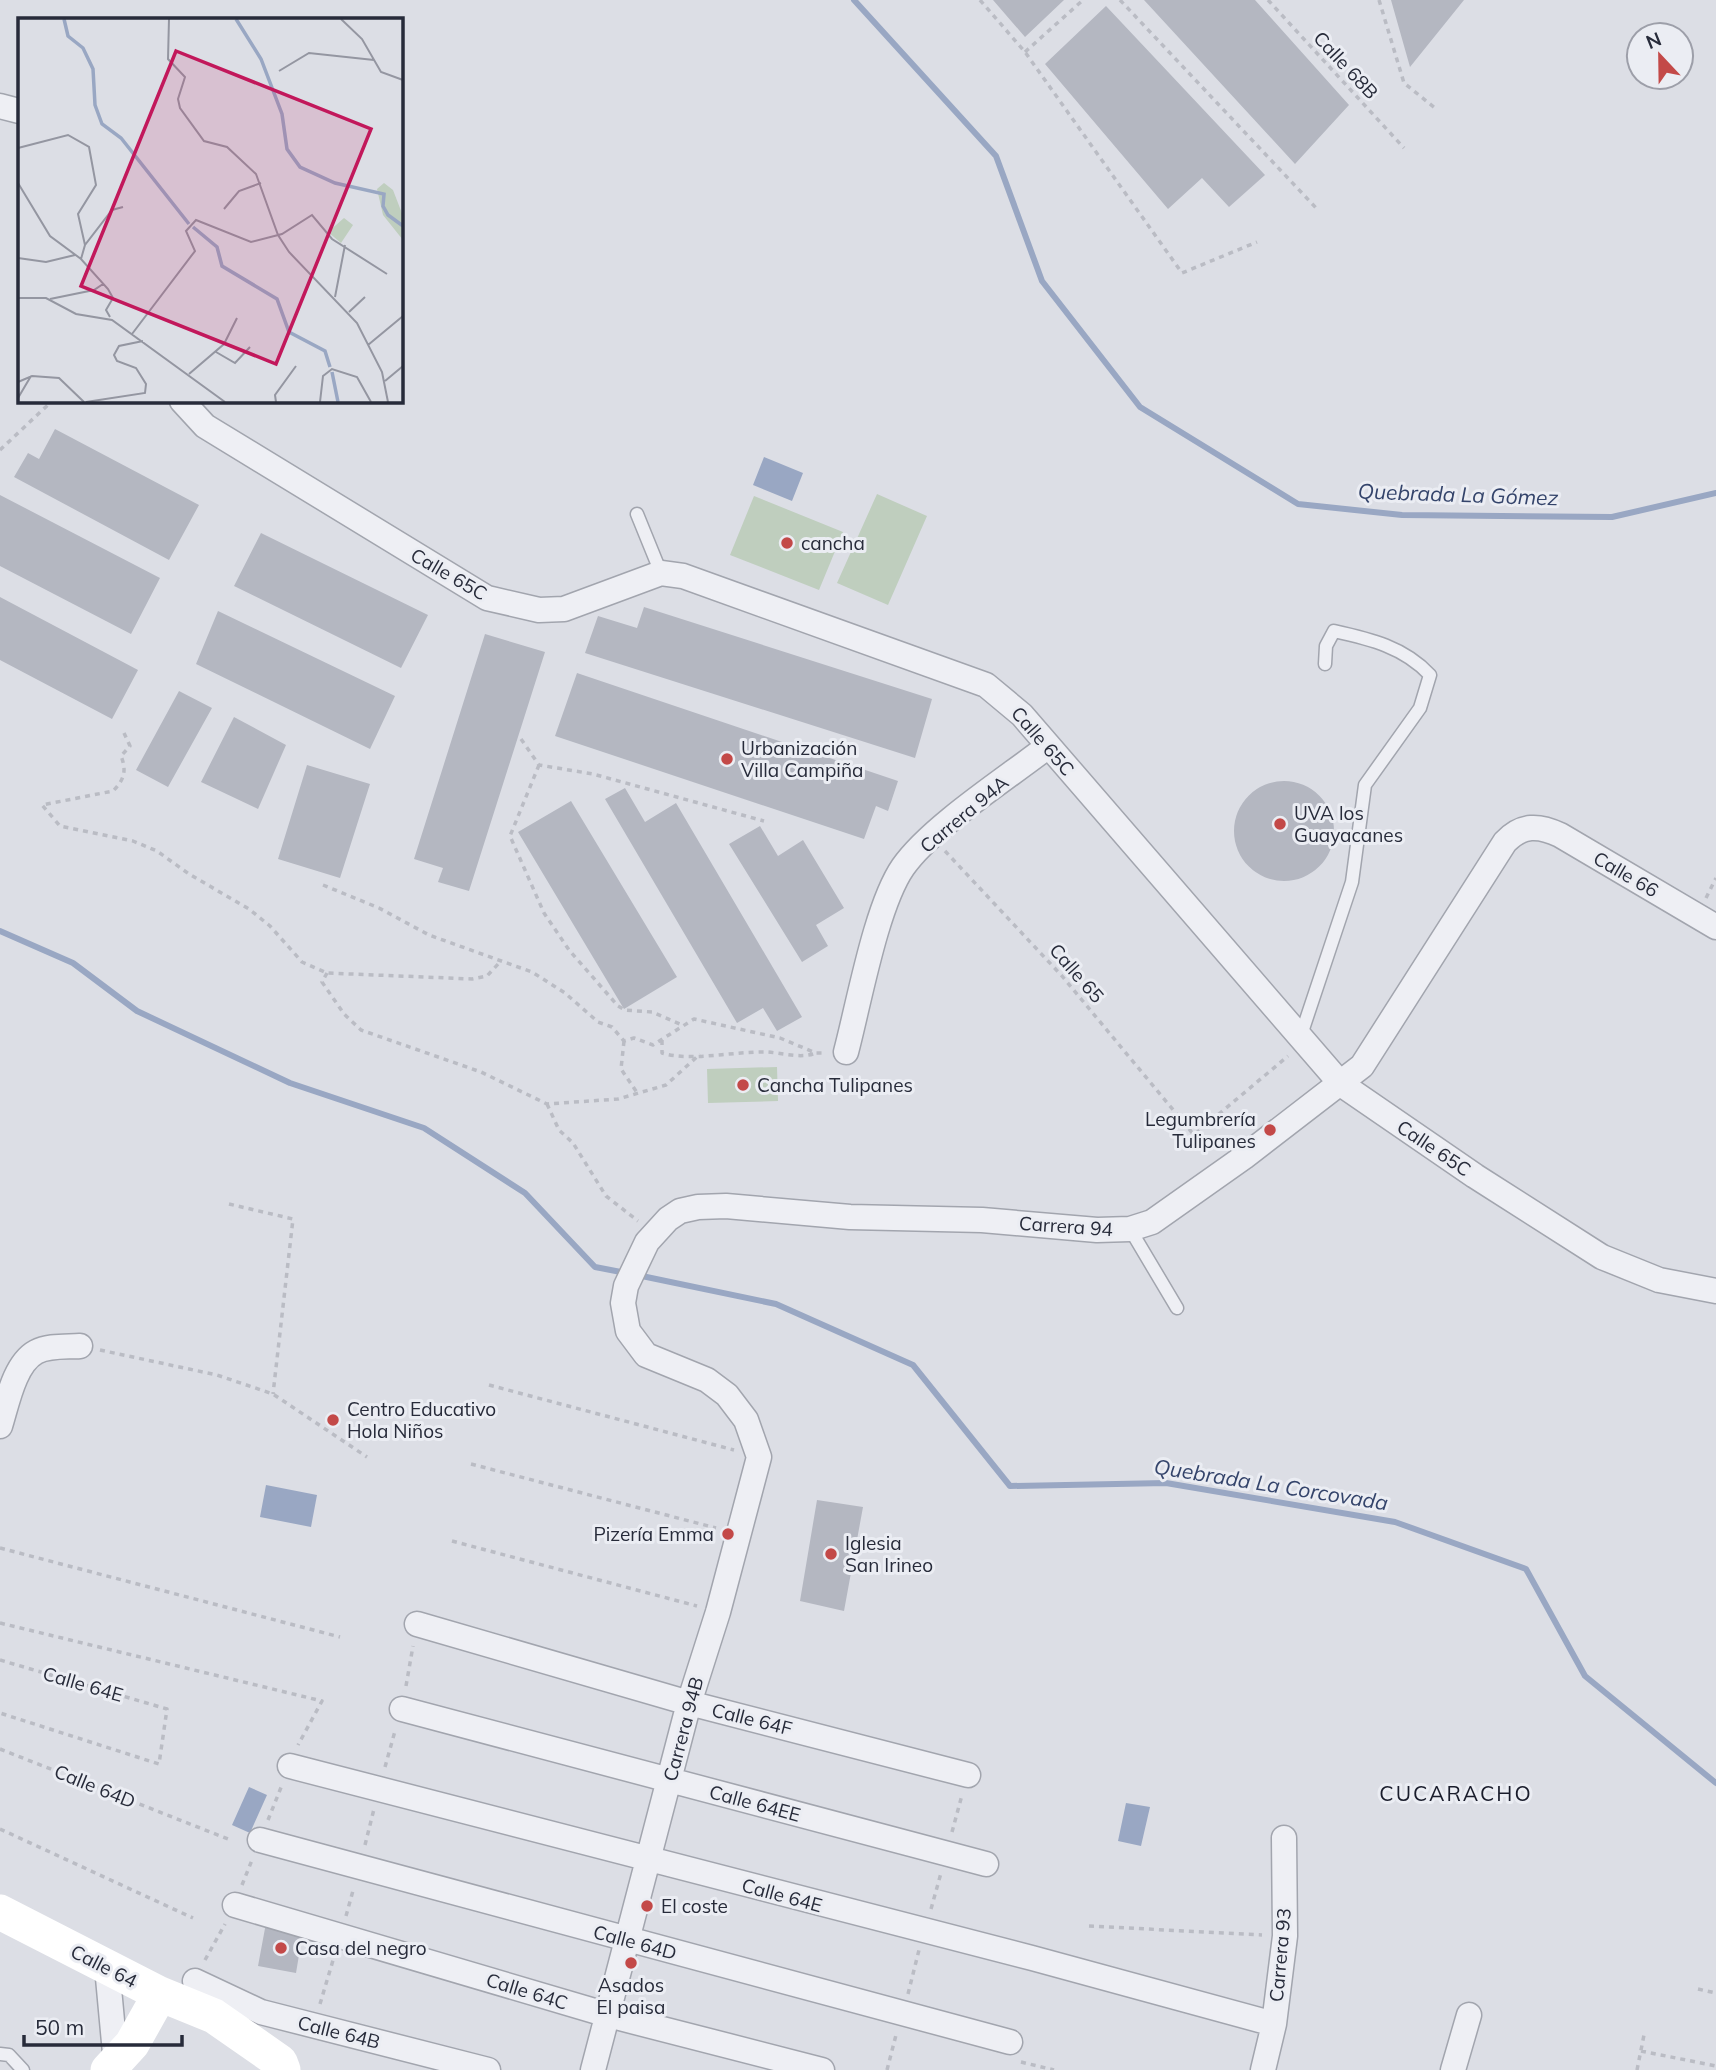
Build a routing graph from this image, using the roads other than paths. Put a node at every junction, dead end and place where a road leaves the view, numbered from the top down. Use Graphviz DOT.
graph roads {
  1 [pos="0,106"];
  2 [pos="18,111"];
  3 [pos="183,402"];
  4 [pos="637,514"];
  5 [pos="661,573"];
  6 [pos="1325,664"];
  7 [pos="1047,747"];
  8 [pos="1534,827"];
  9 [pos="1716,927"];
  10 [pos="1302,1041"];
  11 [pos="846,1052"];
  12 [pos="1341,1084"];
  13 [pos="1130,1229"];
  14 [pos="1716,1291"];
  15 [pos="1177,1308"];
  16 [pos="80,1346"];
  17 [pos="0,1426"];
  18 [pos="759,1457"];
  19 [pos="417,1624"];
  20 [pos="689,1703"];
  21 [pos="402,1709"];
  22 [pos="290,1766"];
  23 [pos="968,1774"];
  24 [pos="669,1781"];
  25 [pos="1284,1838"];
  26 [pos="260,1840"];
  27 [pos="648,1860"];
  28 [pos="986,1864"];
  29 [pos="235,1905"];
  30 [pos="0,1912"];
  31 [pos="627,1940"];
  32 [pos="107,1967"];
  33 [pos="195,1981"];
  34 [pos="160,1994"];
  35 [pos="608,2015"];
  36 [pos="1469,2015"];
  37 [pos="1274,2024"];
  38 [pos="1014,2052"];
  39 [pos="0,2053"];
  40 [pos="281,2066"];
  41 [pos="112,2067"];
  42 [pos="23,2070"];
  43 [pos="488,2070"];
  44 [pos="593,2070"];
  45 [pos="822,2070"];
  46 [pos="1263,2070"];
  47 [pos="1453,2070"];
  1 -- 2 [label="street"];
  3 -- 5 [label="street, Calle 65C"];
  4 -- 5 [label="lane"];
  5 -- 7 [label="street, Calle 65C"];
  6 -- 10 [label="lane"];
  7 -- 10 [label="street, Calle 65C"];
  7 -- 11 [label="street, Carrera 94A"];
  8 -- 9 [label="street, Calle 66"];
  8 -- 12 [label="street, Carrera 94"];
  10 -- 12 [label="street, Calle 65C"];
  12 -- 13 [label="street, Carrera 94"];
  12 -- 14 [label="street, Calle 65C"];
  13 -- 15 [label="lane"];
  13 -- 18 [label="street, Carrera 94"];
  16 -- 17 [label="street"];
  18 -- 20 [label="street, Carrera 94B"];
  19 -- 20 [label="street, Calle 64F"];
  20 -- 23 [label="street, Calle 64F"];
  20 -- 24 [label="street, Carrera 94B"];
  21 -- 24 [label="street, Calle 64EE"];
  22 -- 27 [label="street, Calle 64E"];
  24 -- 27 [label="street, Carrera 94B"];
  24 -- 28 [label="street, Calle 64EE"];
  25 -- 37 [label="street, Carrera 93"];
  26 -- 31 [label="street, Calle 64D"];
  27 -- 31 [label="street, Carrera 94B"];
  27 -- 37 [label="street, Calle 64E"];
  29 -- 35 [label="street, Calle 64C"];
  30 -- 32 [label="street, Calle 64"];
  31 -- 35 [label="street, Carrera 94B"];
  31 -- 38 [label="street, Calle 64D"];
  32 -- 34 [label="street, Calle 64"];
  32 -- 41 [label="street"];
  33 -- 43 [label="street, Calle 64B"];
  34 -- 40 [label="street, Calle 64"];
  34 -- 41 [label="street"];
  35 -- 44 [label="street, Carrera 94B"];
  35 -- 45 [label="street, Calle 64C"];
  36 -- 47 [label="street"];
  37 -- 46 [label="street, Carrera 93"];
  39 -- 42 [label="lane"];
}
